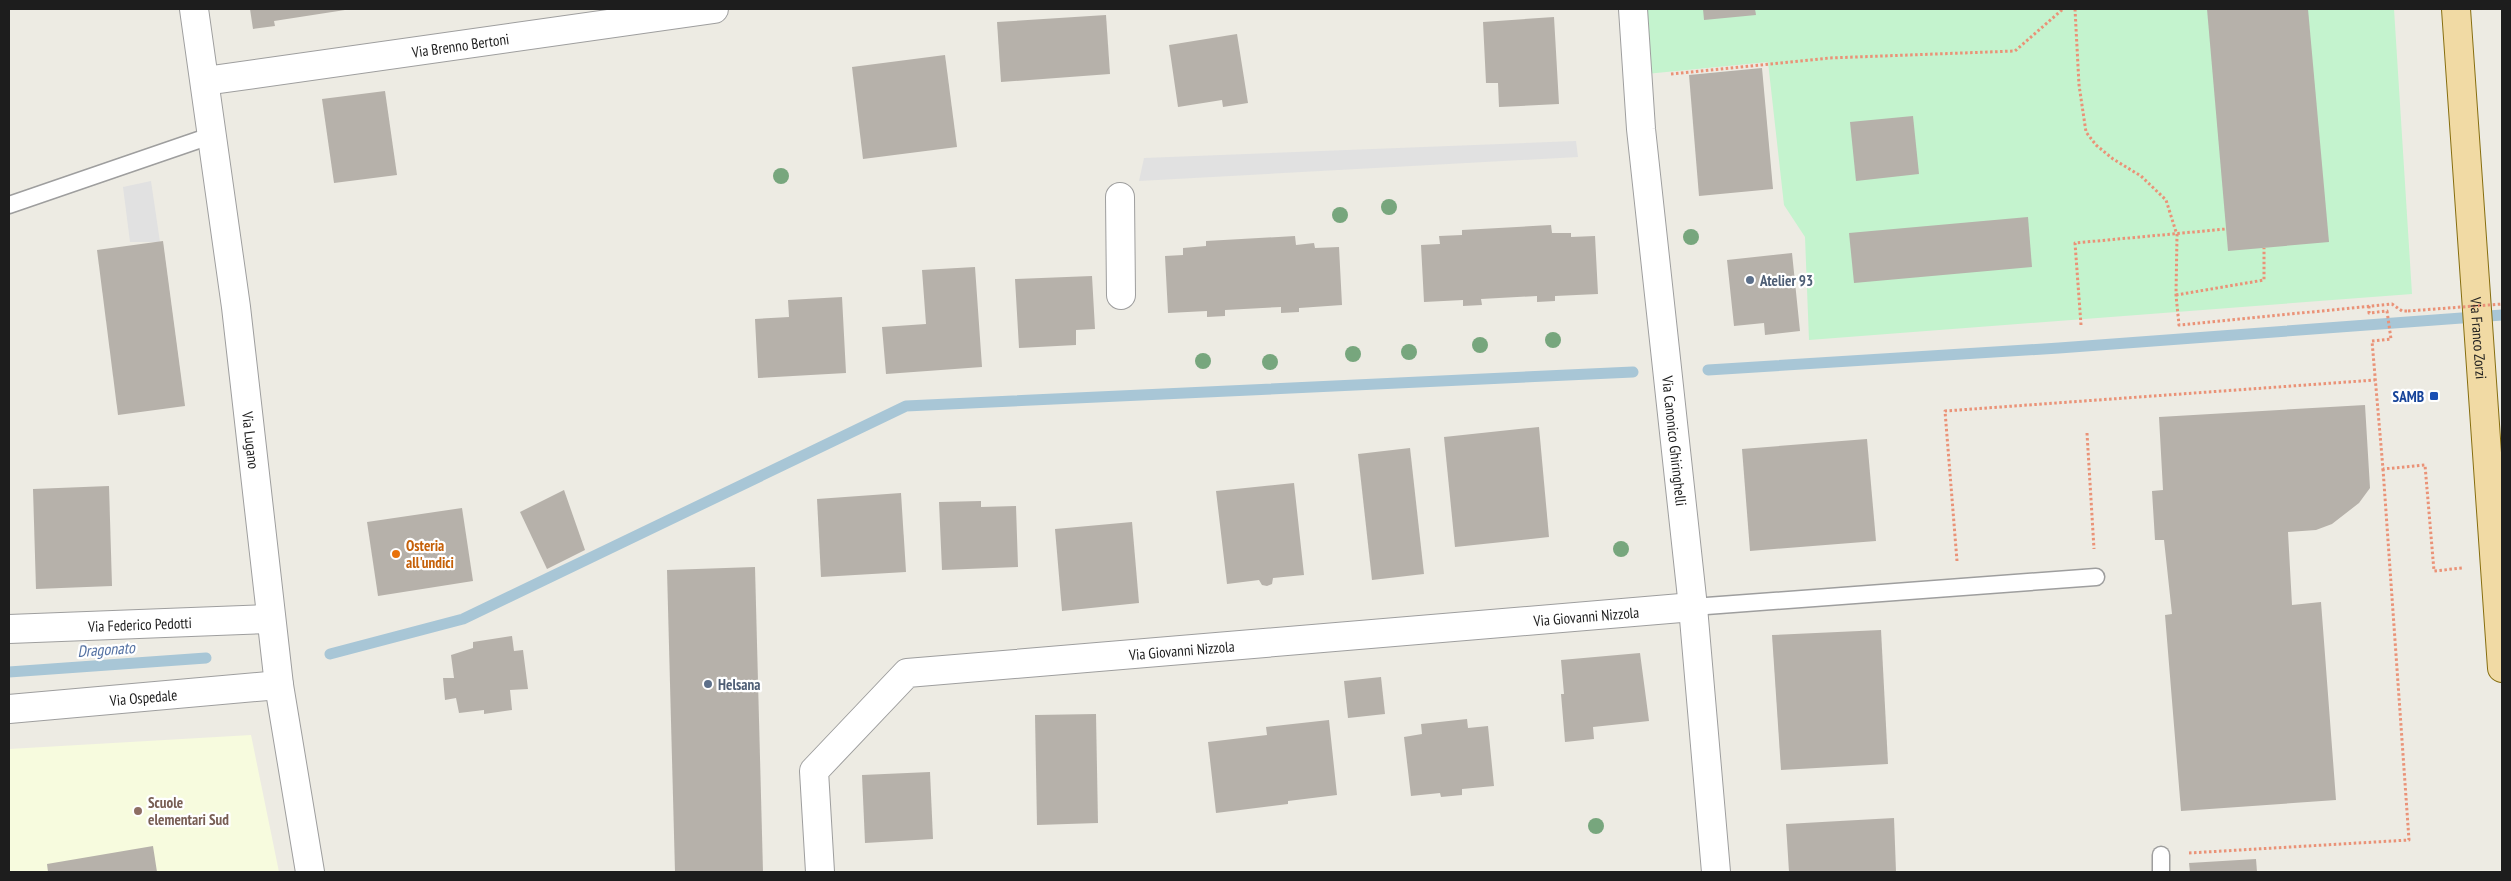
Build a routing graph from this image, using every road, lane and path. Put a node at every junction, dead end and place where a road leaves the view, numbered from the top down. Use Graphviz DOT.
graph roads {
  1 [pos="194,9"];
  2 [pos="714,9"];
  3 [pos="1632,9"];
  4 [pos="2063,9"];
  5 [pos="2075,9"];
  6 [pos="2456,9"];
  7 [pos="1636,77"];
  8 [pos="206,81"];
  9 [pos="213,136"];
  10 [pos="1120,197"];
  11 [pos="9,205"];
  12 [pos="2226,230"];
  13 [pos="2177,235"];
  14 [pos="2264,248"];
  15 [pos="1121,295"];
  16 [pos="2176,295"];
  17 [pos="2502,304"];
  18 [pos="2368,306"];
  19 [pos="2080,325"];
  20 [pos="2375,380"];
  21 [pos="2087,433"];
  22 [pos="2383,469"];
  23 [pos="2495,566"];
  24 [pos="2096,577"];
  25 [pos="1959,588"];
  26 [pos="1693,607"];
  27 [pos="270,619"];
  28 [pos="9,629"];
  29 [pos="2502,668"];
  30 [pos="279,684"];
  31 [pos="9,709"];
  32 [pos="2161,855"];
  33 [pos="310,872"];
  34 [pos="820,872"];
  35 [pos="1716,872"];
  36 [pos="2161,872"];
  1 -- 8 [label="street, Via Lugano"];
  2 -- 8 [label="street, Via Brenno Bertoni"];
  3 -- 7 [label="street, Via Canonico Ghiringhelli"];
  4 -- 7 [label="path"];
  5 -- 13 [label="path"];
  6 -- 23 [label="main road, Via Franco Zorzi"];
  7 -- 26 [label="street, Via Canonico Ghiringhelli"];
  8 -- 9 [label="street, Via Lugano"];
  9 -- 11 [label="lane"];
  9 -- 27 [label="street, Via Lugano"];
  10 -- 15 [label="street"];
  12 -- 13 [label="path"];
  13 -- 16 [label="path"];
  13 -- 19 [label="path"];
  14 -- 16 [label="path"];
  16 -- 18 [label="path"];
  17 -- 18 [label="path, bridge"];
  18 -- 20 [label="path"];
  20 -- 22 [label="path"];
  20 -- 25 [label="path"];
  21 -- 24 [label="path"];
  22 -- 23 [label="path"];
  22 -- 32 [label="path"];
  23 -- 29 [label="main road, Via Franco Zorzi"];
  24 -- 25 [label="lane"];
  25 -- 26 [label="lane"];
  26 -- 34 [label="street, Via Giovanni Nizzola"];
  26 -- 35 [label="street, Via Canonico Ghiringhelli"];
  27 -- 28 [label="street, Via Federico Pedotti"];
  27 -- 30 [label="street, Via Lugano"];
  30 -- 31 [label="street, Via Ospedale"];
  30 -- 33 [label="street, Via Lugano"];
  32 -- 36 [label="lane"];
}
